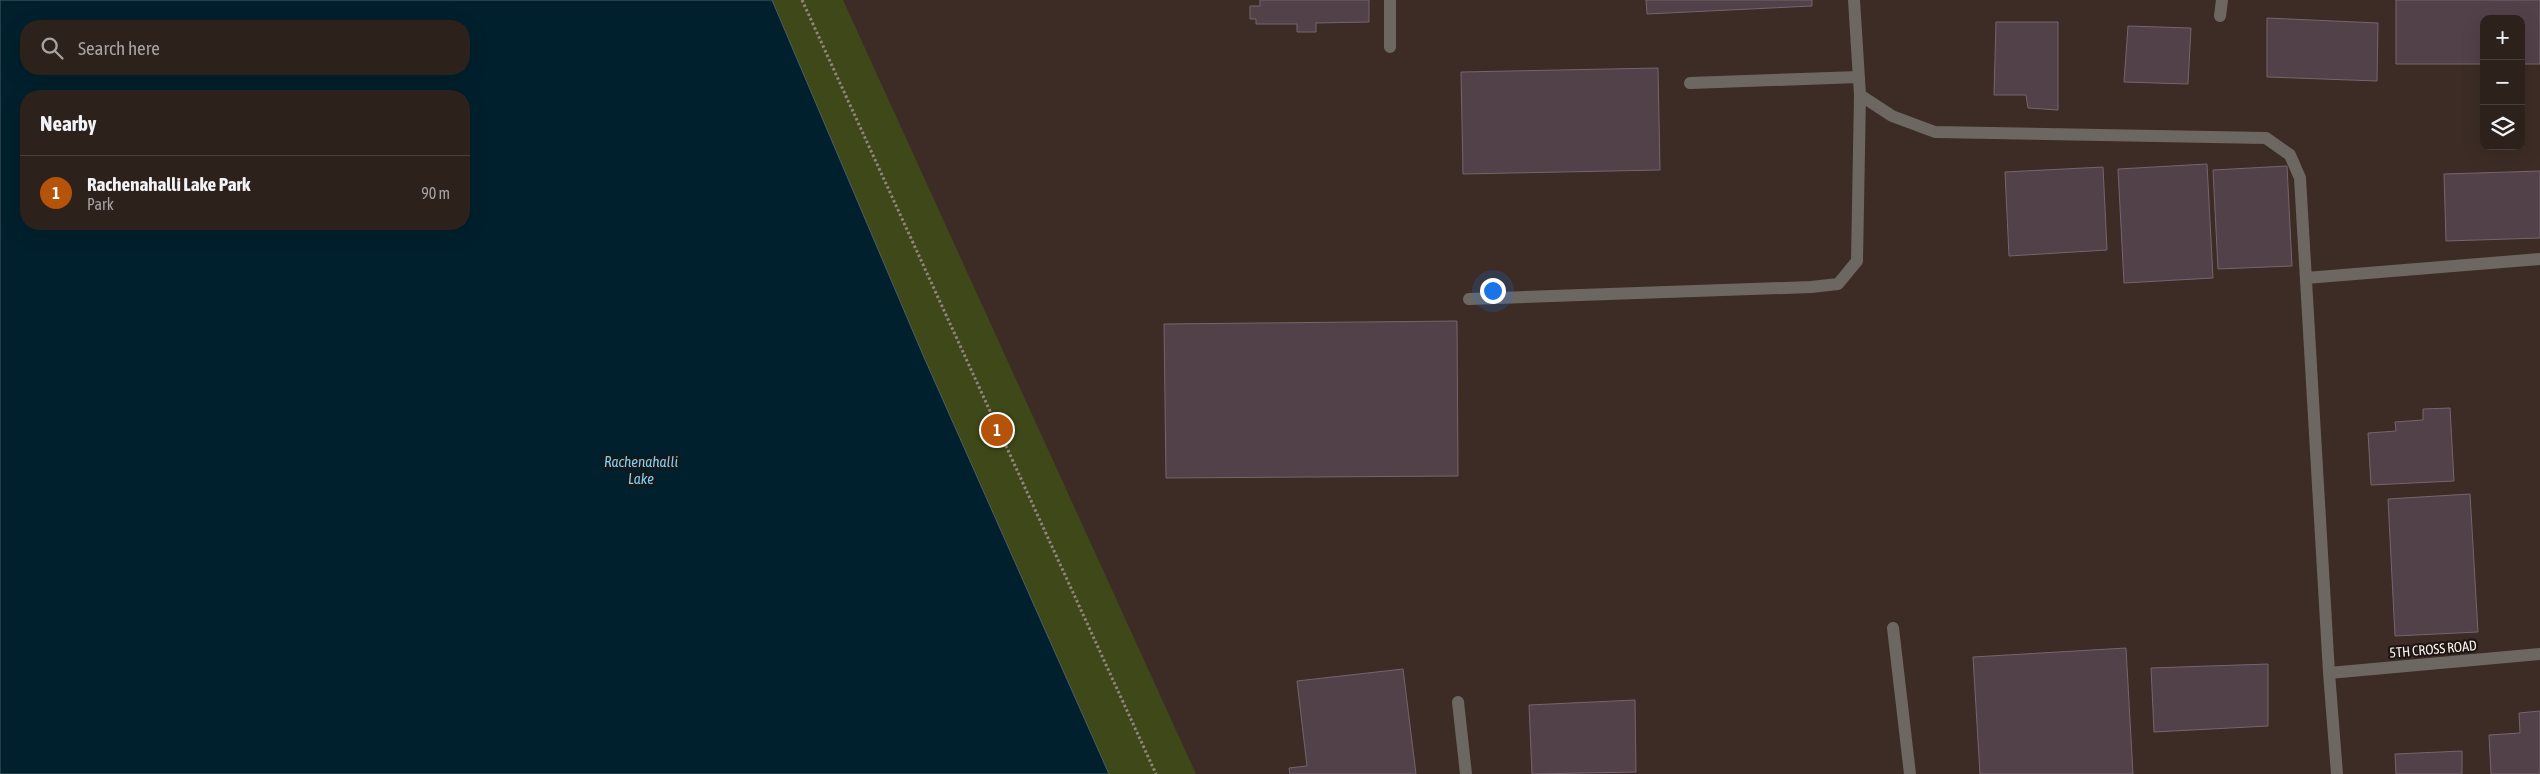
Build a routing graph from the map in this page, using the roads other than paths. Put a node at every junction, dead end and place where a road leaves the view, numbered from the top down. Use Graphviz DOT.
graph roads {
  1 [pos="1390,0"];
  2 [pos="1854,0"];
  3 [pos="2222,0"];
  4 [pos="2220,16"];
  5 [pos="1390,47"];
  6 [pos="1859,77"];
  7 [pos="1690,83"];
  8 [pos="1860,95"];
  9 [pos="2540,259"];
  10 [pos="2306,278"];
  11 [pos="1469,299"];
  12 [pos="1893,628"];
  13 [pos="2540,654"];
  14 [pos="2329,673"];
  15 [pos="1458,702"];
  16 [pos="1466,774"];
  17 [pos="1910,774"];
  18 [pos="2337,774"];
  1 -- 5 [label="street"];
  2 -- 6 [label="street"];
  3 -- 4 [label="street"];
  6 -- 7 [label="street"];
  6 -- 8 [label="street"];
  8 -- 10 [label="street"];
  8 -- 11 [label="street"];
  9 -- 10 [label="street"];
  10 -- 14 [label="street"];
  12 -- 17 [label="street"];
  13 -- 14 [label="street, 5TH CROSS ROAD"];
  14 -- 18 [label="street"];
  15 -- 16 [label="street"];
}
